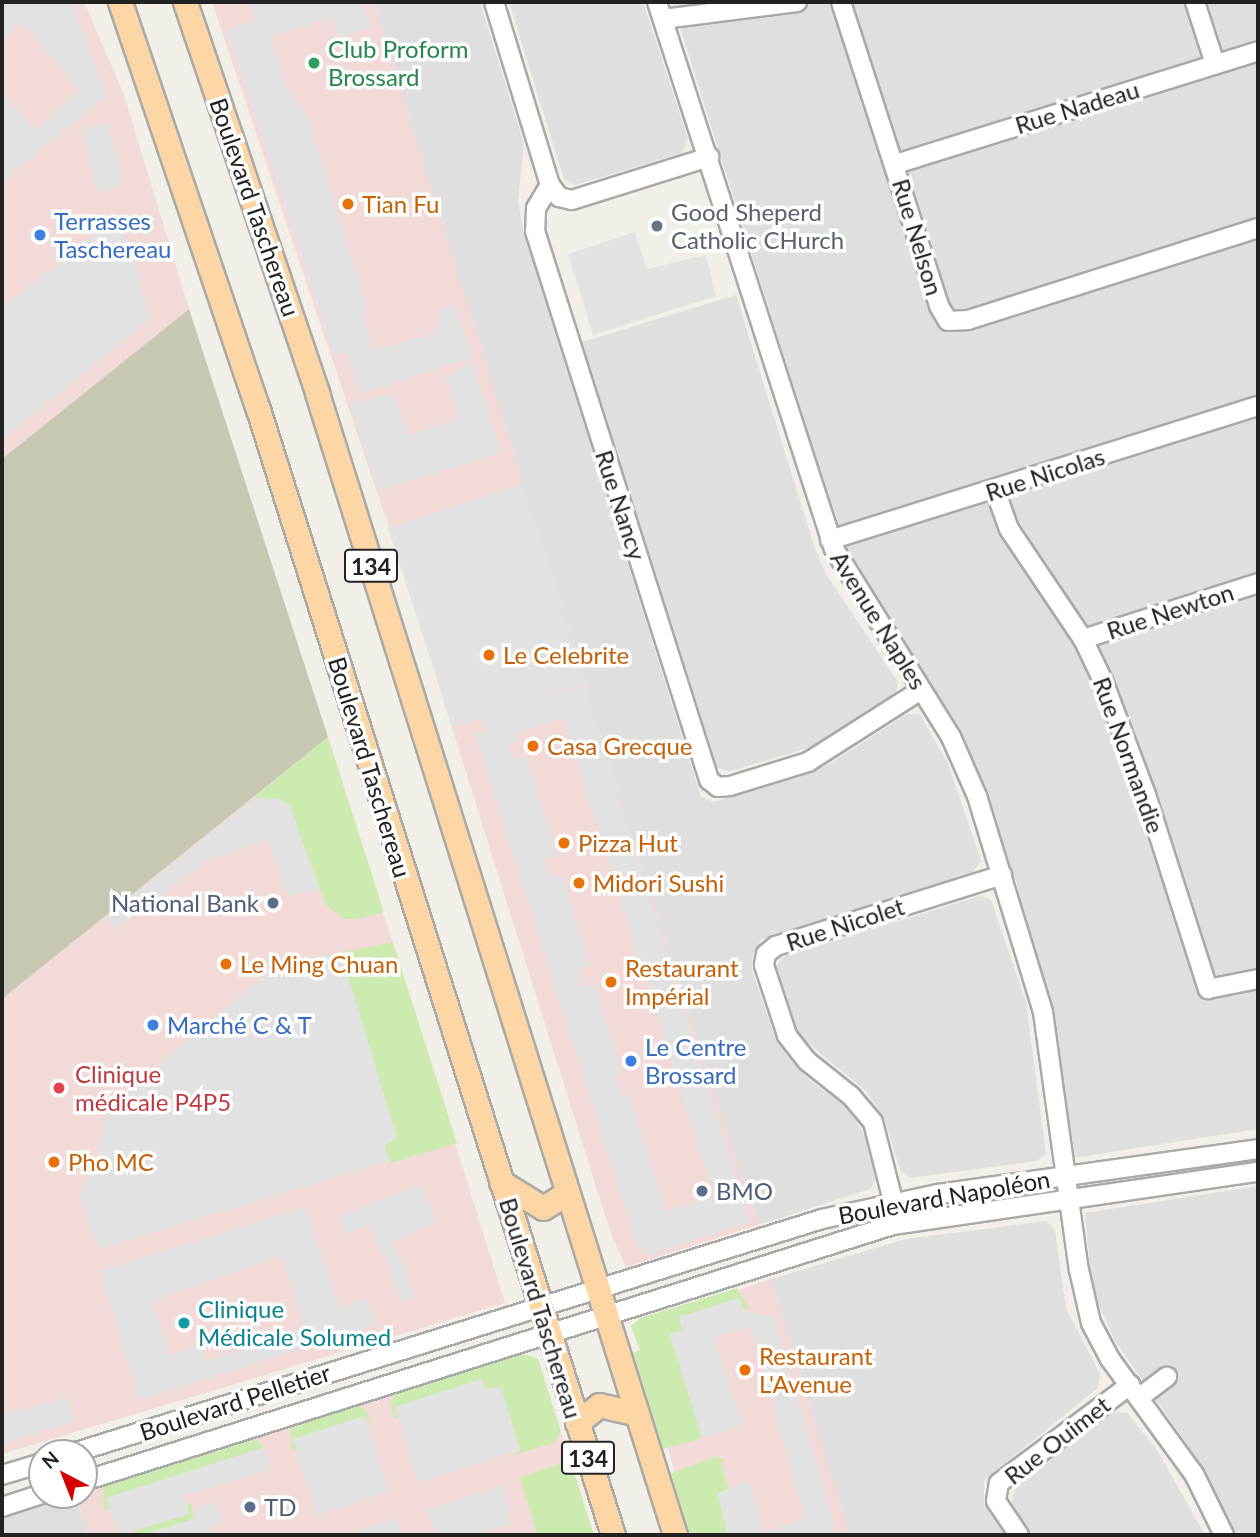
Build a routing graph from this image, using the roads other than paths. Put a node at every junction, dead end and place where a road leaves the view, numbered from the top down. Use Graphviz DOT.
graph roads {
  1 [pos="120,2"];
  2 [pos="185,2"];
  3 [pos="494,2"];
  4 [pos="797,2"];
  5 [pos="841,2"];
  6 [pos="1195,2"];
  7 [pos="660,10"];
  8 [pos="1258,51"];
  9 [pos="1215,64"];
  10 [pos="709,157"];
  11 [pos="897,164"];
  12 [pos="550,185"];
  13 [pos="1258,228"];
  14 [pos="1258,406"];
  15 [pos="995,490"];
  16 [pos="830,540"];
  17 [pos="1258,583"];
  18 [pos="1083,639"];
  19 [pos="922,690"];
  20 [pos="1002,875"];
  21 [pos="1258,979"];
  22 [pos="1258,1150"];
  23 [pos="1258,1171"];
  24 [pos="1066,1176"];
  25 [pos="501,1182"];
  26 [pos="567,1193"];
  27 [pos="1069,1198"];
  28 [pos="894,1201"];
  29 [pos="739,1242"];
  30 [pos="748,1268"];
  31 [pos="596,1288"];
  32 [pos="540,1306"];
  33 [pos="605,1315"];
  34 [pos="549,1334"];
  35 [pos="366,1360"];
  36 [pos="1167,1377"];
  37 [pos="374,1390"];
  38 [pos="1135,1391"];
  39 [pos="637,1414"];
  40 [pos="577,1423"];
  41 [pos="140,1432"];
  42 [pos="98,1445"];
  43 [pos="149,1461"];
  44 [pos="28,1467"];
  45 [pos="2,1475"];
  46 [pos="98,1477"];
  47 [pos="28,1499"];
  48 [pos="2,1507"];
  49 [pos="612,1535"];
  50 [pos="675,1535"];
  51 [pos="1019,1535"];
  52 [pos="1224,1535"];
  1 -- 25 [label="main road, Boulevard Taschereau / 134"];
  2 -- 26 [label="main road, Boulevard Taschereau / 134"];
  3 -- 12 [label="street"];
  4 -- 7 [label="street"];
  5 -- 11 [label="street, Rue Nelson"];
  6 -- 9 [label="street"];
  7 -- 10 [label="street, Avenue Naples"];
  8 -- 9 [label="street, Rue Nadeau"];
  9 -- 11 [label="street, Rue Nadeau"];
  10 -- 12 [label="street"];
  10 -- 16 [label="street, Avenue Naples"];
  11 -- 13 [label="street, Rue Nelson"];
  12 -- 19 [label="street, Rue Nancy"];
  14 -- 15 [label="street, Rue Nicolas"];
  15 -- 16 [label="street, Rue Nicolas"];
  15 -- 18 [label="street, Rue Normandie"];
  16 -- 19 [label="street, Avenue Naples"];
  17 -- 18 [label="street, Rue Newton"];
  18 -- 21 [label="street, Rue Normandie"];
  19 -- 20 [label="street, Avenue Naples"];
  20 -- 24 [label="street, Avenue Naples"];
  20 -- 28 [label="street, Rue Nicolet"];
  22 -- 24 [label="street, Boulevard Napoléon"];
  23 -- 27 [label="street, Boulevard Napoléon"];
  24 -- 27 [label="street, Avenue Naples"];
  24 -- 28 [label="street, Boulevard Napoléon"];
  25 -- 26 [label="main road"];
  25 -- 32 [label="main road, Boulevard Taschereau / 134"];
  26 -- 31 [label="main road, Boulevard Taschereau / 134"];
  27 -- 30 [label="street, Boulevard Napoléon"];
  27 -- 38 [label="street, Avenue Naples"];
  28 -- 29 [label="street, Boulevard Napoléon"];
  29 -- 30 [label="street"];
  29 -- 31 [label="street, Boulevard Napoléon"];
  30 -- 33 [label="street, Boulevard Napoléon"];
  31 -- 32 [label="street, Boulevard Pelletier"];
  31 -- 33 [label="main road, Boulevard Taschereau / 134"];
  32 -- 34 [label="main road, Boulevard Taschereau / 134"];
  32 -- 35 [label="street, Boulevard Pelletier"];
  33 -- 34 [label="street, Boulevard Pelletier"];
  33 -- 39 [label="main road, Boulevard Taschereau / 134"];
  34 -- 37 [label="street, Boulevard Pelletier"];
  34 -- 40 [label="main road, Boulevard Taschereau / 134"];
  35 -- 37 [label="street"];
  35 -- 41 [label="street, Boulevard Pelletier"];
  36 -- 38 [label="street"];
  37 -- 43 [label="street, Boulevard Pelletier"];
  38 -- 51 [label="street, Rue Ouimet"];
  38 -- 52 [label="street, Avenue Naples"];
  39 -- 40 [label="main road"];
  39 -- 50 [label="main road, Boulevard Taschereau / 134"];
  40 -- 49 [label="main road, Boulevard Taschereau / 134"];
  41 -- 42 [label="street, Boulevard Pelletier"];
  41 -- 43 [label="street"];
  43 -- 46 [label="street, Boulevard Pelletier"];
  44 -- 45 [label="street"];
  47 -- 48 [label="street"];
}
